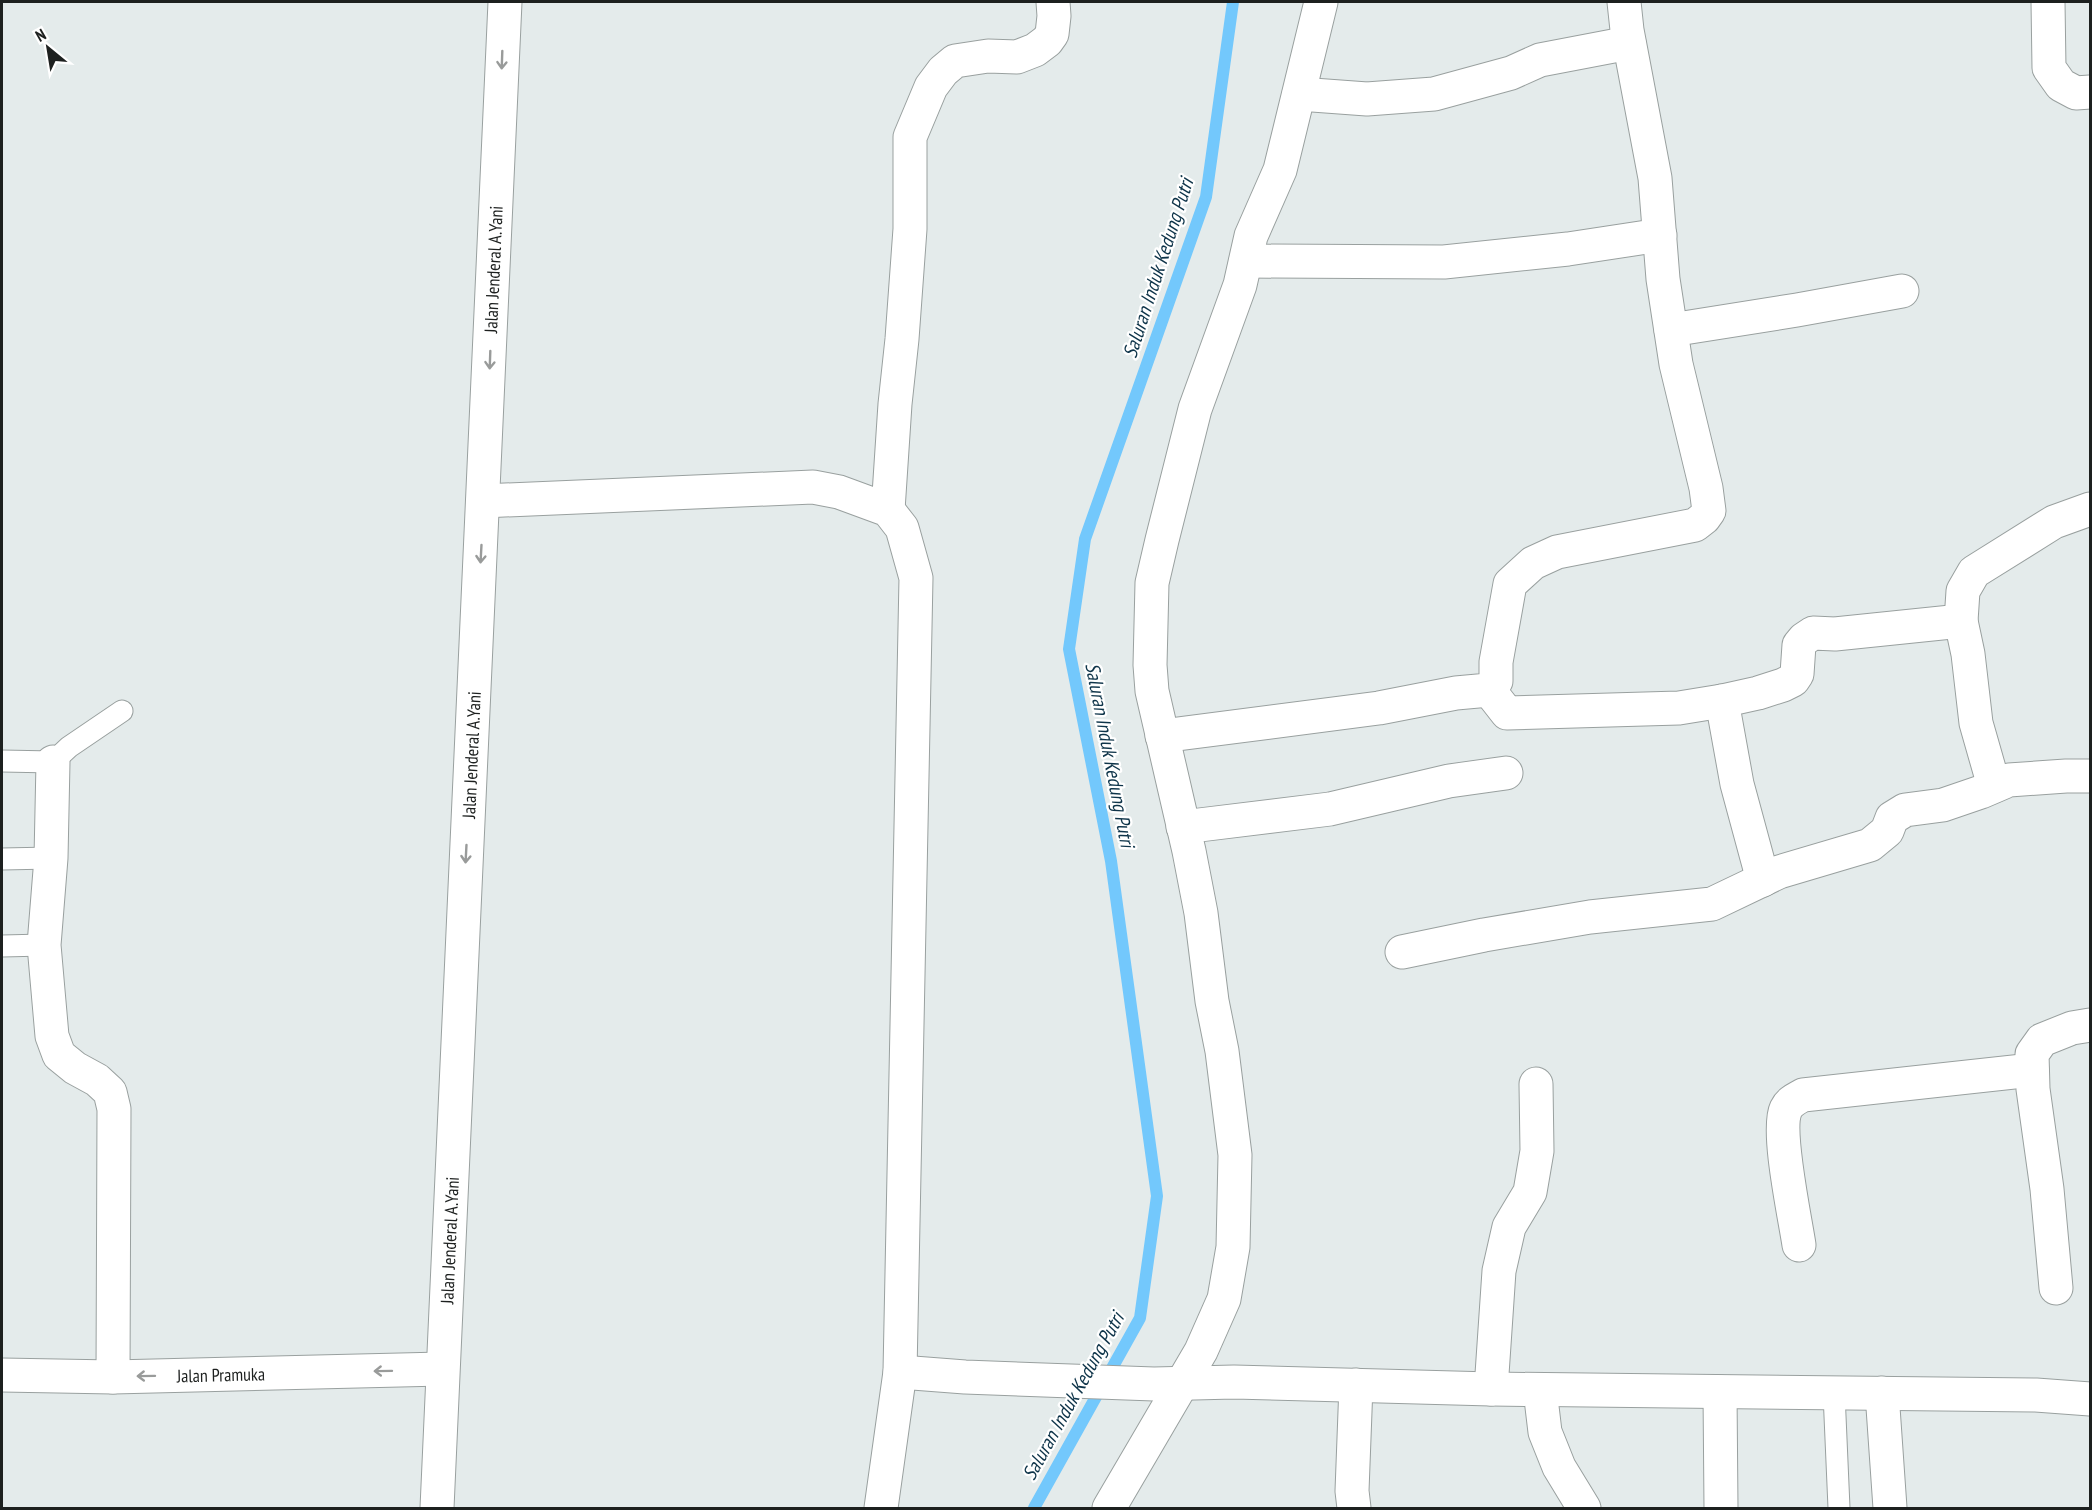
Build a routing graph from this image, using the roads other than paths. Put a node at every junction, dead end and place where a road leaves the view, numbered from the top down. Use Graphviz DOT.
graph roads {
  1 [pos="505,2"];
  2 [pos="1053,2"];
  3 [pos="1321,2"];
  4 [pos="1623,2"];
  5 [pos="2048,2"];
  6 [pos="1629,43"];
  7 [pos="2091,92"];
  8 [pos="1299,94"];
  9 [pos="1660,235"];
  10 [pos="1246,261"];
  11 [pos="1902,291"];
  12 [pos="1671,330"];
  13 [pos="483,501"];
  14 [pos="2091,509"];
  15 [pos="888,510"];
  16 [pos="1961,621"];
  17 [pos="1489,690"];
  18 [pos="1722,701"];
  19 [pos="122,711"];
  20 [pos="1162,736"];
  21 [pos="2,761"];
  22 [pos="53,762"];
  23 [pos="1506,773"];
  24 [pos="2091,776"];
  25 [pos="1994,786"];
  26 [pos="1184,826"];
  27 [pos="51,858"];
  28 [pos="2,859"];
  29 [pos="1763,880"];
  30 [pos="44,945"];
  31 [pos="2,946"];
  32 [pos="1402,952"];
  33 [pos="2091,1025"];
  34 [pos="2032,1070"];
  35 [pos="1536,1084"];
  36 [pos="1799,1245"];
  37 [pos="2056,1288"];
  38 [pos="442,1369"];
  39 [pos="900,1372"];
  40 [pos="2,1375"];
  41 [pos="113,1377"];
  42 [pos="1168,1384"];
  43 [pos="1356,1385"];
  44 [pos="1491,1389"];
  45 [pos="1540,1390"];
  46 [pos="1720,1392"];
  47 [pos="1834,1393"];
  48 [pos="1882,1393"];
  49 [pos="2091,1399"];
  50 [pos="437,1509"];
  51 [pos="881,1509"];
  52 [pos="1108,1509"];
  53 [pos="1354,1509"];
  54 [pos="1584,1509"];
  55 [pos="1721,1509"];
  56 [pos="1839,1509"];
  57 [pos="1890,1509"];
  1 -- 13 [label="street, Jalan Jenderal A.Yani, one-way"];
  2 -- 15 [label="street"];
  3 -- 8 [label="street"];
  4 -- 6 [label="street"];
  5 -- 7 [label="street"];
  6 -- 8 [label="street"];
  6 -- 9 [label="street"];
  8 -- 10 [label="street"];
  9 -- 10 [label="street"];
  9 -- 12 [label="street"];
  10 -- 20 [label="street"];
  11 -- 12 [label="street"];
  12 -- 17 [label="street"];
  13 -- 15 [label="street"];
  13 -- 38 [label="street, Jalan Jenderal A.Yani, one-way"];
  14 -- 16 [label="street"];
  15 -- 39 [label="street"];
  16 -- 18 [label="street"];
  16 -- 25 [label="street"];
  17 -- 18 [label="street"];
  17 -- 20 [label="street"];
  18 -- 29 [label="street"];
  19 -- 22 [label="lane"];
  20 -- 26 [label="street"];
  21 -- 22 [label="lane"];
  22 -- 27 [label="street"];
  23 -- 26 [label="street"];
  24 -- 25 [label="street"];
  25 -- 29 [label="street"];
  26 -- 42 [label="street"];
  27 -- 28 [label="lane"];
  27 -- 30 [label="street"];
  29 -- 32 [label="street"];
  30 -- 31 [label="lane"];
  30 -- 41 [label="street"];
  33 -- 34 [label="street"];
  34 -- 36 [label="street"];
  34 -- 37 [label="street"];
  35 -- 44 [label="street"];
  38 -- 41 [label="street, Jalan Pramuka, one-way"];
  38 -- 50 [label="street, Jalan Jenderal A.Yani"];
  39 -- 42 [label="street"];
  39 -- 51 [label="street"];
  40 -- 41 [label="street, Jalan Pramuka"];
  42 -- 43 [label="street"];
  42 -- 52 [label="street"];
  43 -- 44 [label="street"];
  43 -- 53 [label="street"];
  44 -- 45 [label="street"];
  45 -- 46 [label="street"];
  45 -- 54 [label="street"];
  46 -- 47 [label="street"];
  46 -- 55 [label="street"];
  47 -- 48 [label="street"];
  47 -- 56 [label="lane"];
  48 -- 49 [label="street"];
  48 -- 57 [label="street"];
}
